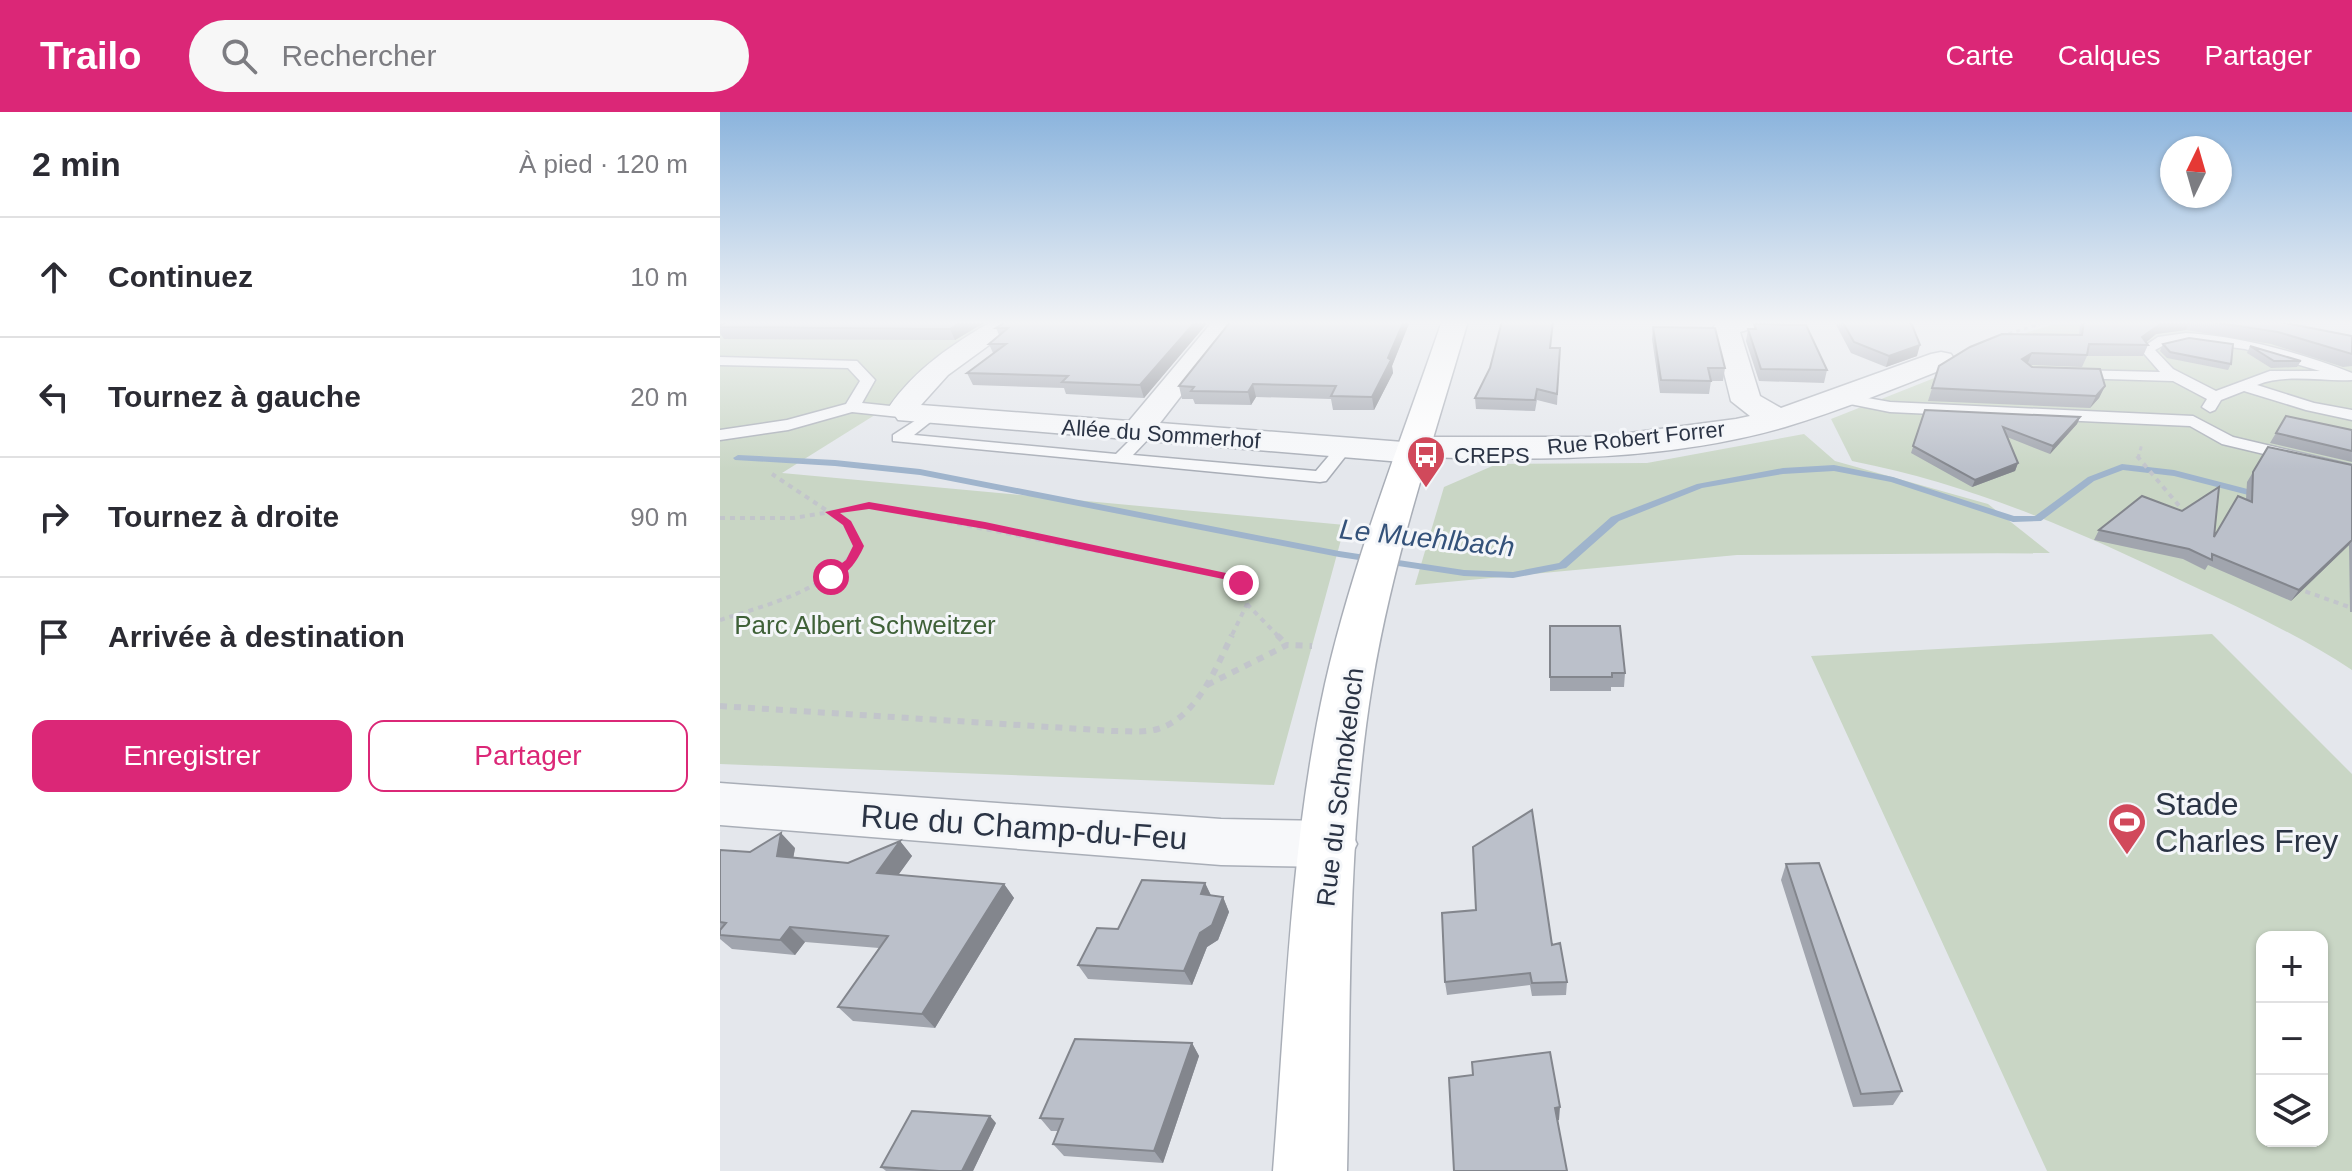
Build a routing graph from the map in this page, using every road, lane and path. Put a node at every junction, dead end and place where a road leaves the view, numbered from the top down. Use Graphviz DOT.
graph roads {
  1 [pos="858,370"];
  2 [pos="938,370"];
  3 [pos="1188,370"];
  4 [pos="1440,370"];
  5 [pos="1738,370"];
  6 [pos="1915,370"];
  7 [pos="2167,370"];
  8 [pos="2057,373"];
  9 [pos="2176,377"];
  10 [pos="2350,377"];
  11 [pos="2244,386"];
  12 [pos="2215,397"];
  13 [pos="1845,399"];
  14 [pos="852,407"];
  15 [pos="920,414"];
  16 [pos="2352,415"];
  17 [pos="1778,419"];
  18 [pos="2193,421"];
  19 [pos="1141,432"];
  20 [pos="720,435"];
  21 [pos="1344,448"];
  22 [pos="1415,450"];
  23 [pos="1120,459"];
  24 [pos="2138,460"];
  25 [pos="2352,470"];
  26 [pos="772,474"];
  27 [pos="831,512"];
  28 [pos="720,518"];
  29 [pos="2196,522"];
  30 [pos="2293,586"];
  31 [pos="1247,604"];
  32 [pos="2352,608"];
  33 [pos="720,620"];
  34 [pos="1205,685"];
  35 [pos="720,706"];
  36 [pos="720,804"];
  37 [pos="1329,844"];
  38 [pos="1310,1171"];
  1 -- 14 [label="lane"];
  2 -- 15 [label="street"];
  3 -- 19 [label="street"];
  4 -- 22 [label="street, Rue du Schnokeloch"];
  5 -- 17 [label="street"];
  6 -- 13 [label="street, Rue Robert Forrer"];
  7 -- 9 [label="lane"];
  8 -- 9 [label="lane"];
  9 -- 12 [label="lane"];
  10 -- 11 [label="lane"];
  11 -- 12 [label="lane"];
  11 -- 16 [label="lane"];
  12 -- 18 [label="lane"];
  13 -- 17 [label="street, Rue Robert Forrer"];
  13 -- 18 [label="lane"];
  14 -- 15 [label="lane"];
  14 -- 20 [label="lane"];
  15 -- 19 [label="street, Allée du Sommerhof"];
  15 -- 23 [label="lane"];
  17 -- 22 [label="street, Rue Robert Forrer"];
  18 -- 25 [label="lane"];
  19 -- 21 [label="street, Allée du Sommerhof"];
  19 -- 23 [label="lane"];
  21 -- 22 [label="street, Allée du Sommerhof"];
  21 -- 23 [label="lane"];
  22 -- 37 [label="street, Rue du Schnokeloch"];
  24 -- 29 [label="path"];
  26 -- 27 [label="path"];
  27 -- 28 [label="path"];
  27 -- 31 [label="path"];
  27 -- 33 [label="path"];
  30 -- 32 [label="path"];
  31 -- 34 [label="path"];
  31 -- 34 [label="path"];
  34 -- 35 [label="path"];
  36 -- 37 [label="street, Rue du Champ-du-Feu"];
  37 -- 38 [label="street, Rue du Schnokeloch"];
}
